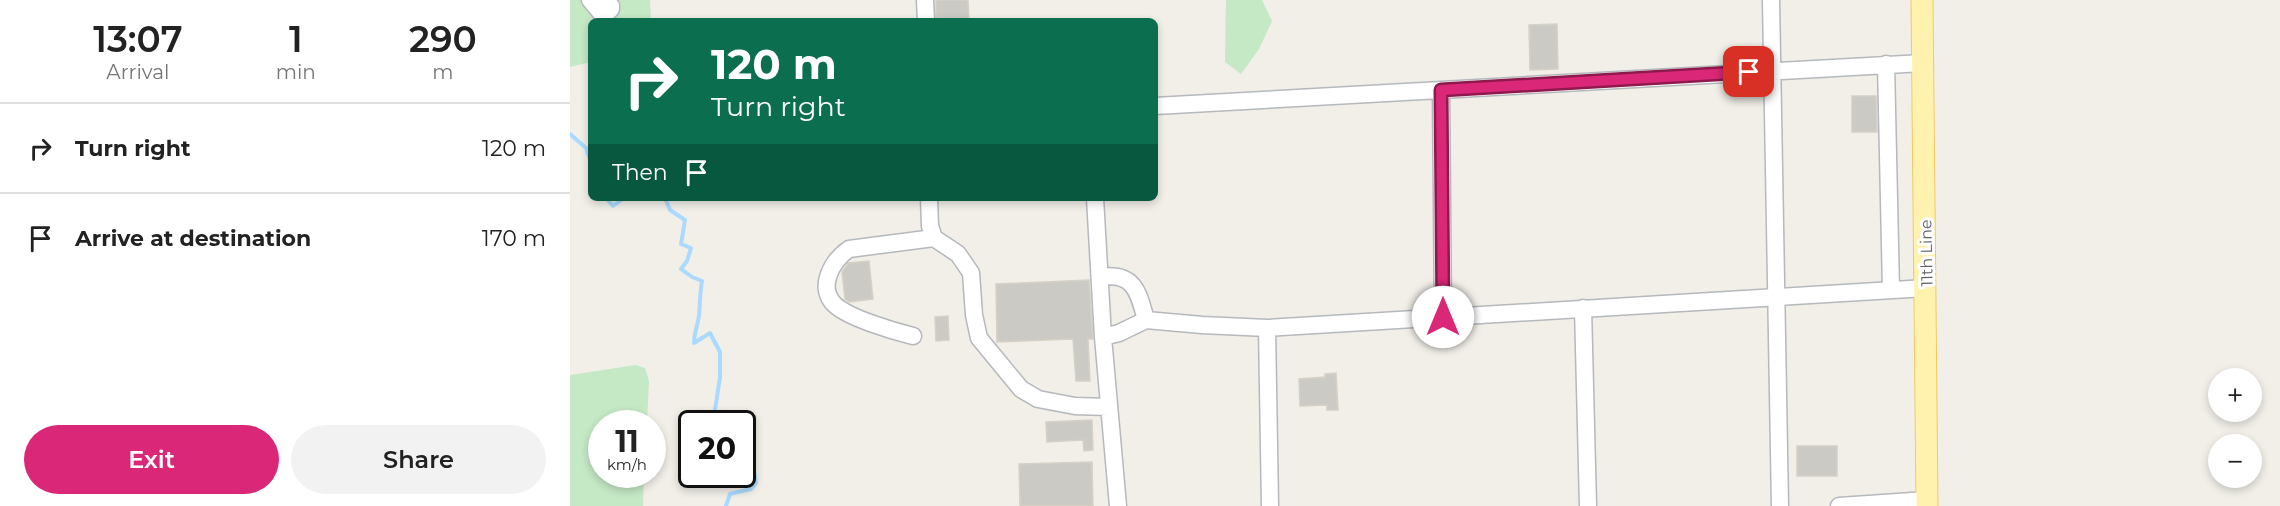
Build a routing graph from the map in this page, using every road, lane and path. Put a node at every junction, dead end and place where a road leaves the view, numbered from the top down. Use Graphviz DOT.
graph roads {
  1 [pos="925,0"];
  2 [pos="1771,0"];
  3 [pos="1922,0"];
  4 [pos="926,18"];
  5 [pos="1923,63"];
  6 [pos="1886,64"];
  7 [pos="1773,71"];
  8 [pos="1441,90"];
  9 [pos="1158,106"];
  10 [pos="929,201"];
  11 [pos="1095,201"];
  12 [pos="934,238"];
  13 [pos="1100,277"];
  14 [pos="1926,288"];
  15 [pos="1891,290"];
  16 [pos="1776,296"];
  17 [pos="1583,308"];
  18 [pos="1443,317"];
  19 [pos="1146,320"];
  20 [pos="1267,328"];
  21 [pos="913,336"];
  22 [pos="1103,337"];
  23 [pos="1109,407"];
  24 [pos="1927,503"];
  25 [pos="1118,506"];
  26 [pos="1270,506"];
  27 [pos="1588,506"];
  28 [pos="1779,506"];
  29 [pos="1839,506"];
  1 -- 4 [label="lane"];
  2 -- 7 [label="lane"];
  3 -- 5 [label="main road, 11th Line"];
  5 -- 6 [label="lane"];
  5 -- 14 [label="main road, 11th Line"];
  6 -- 7 [label="lane"];
  6 -- 15 [label="lane"];
  7 -- 8 [label="lane"];
  7 -- 16 [label="lane"];
  8 -- 9 [label="lane"];
  8 -- 18 [label="lane"];
  10 -- 12 [label="lane"];
  11 -- 13 [label="lane"];
  12 -- 21 [label="lane"];
  12 -- 23 [label="lane"];
  13 -- 19 [label="lane"];
  13 -- 22 [label="lane"];
  14 -- 15 [label="lane"];
  14 -- 24 [label="main road, 11th Line"];
  15 -- 16 [label="lane"];
  16 -- 17 [label="lane"];
  16 -- 28 [label="lane"];
  17 -- 18 [label="lane"];
  17 -- 27 [label="lane"];
  18 -- 20 [label="lane"];
  19 -- 20 [label="lane"];
  19 -- 22 [label="lane"];
  20 -- 26 [label="lane"];
  22 -- 23 [label="lane"];
  23 -- 25 [label="lane"];
  24 -- 29 [label="lane"];
}
